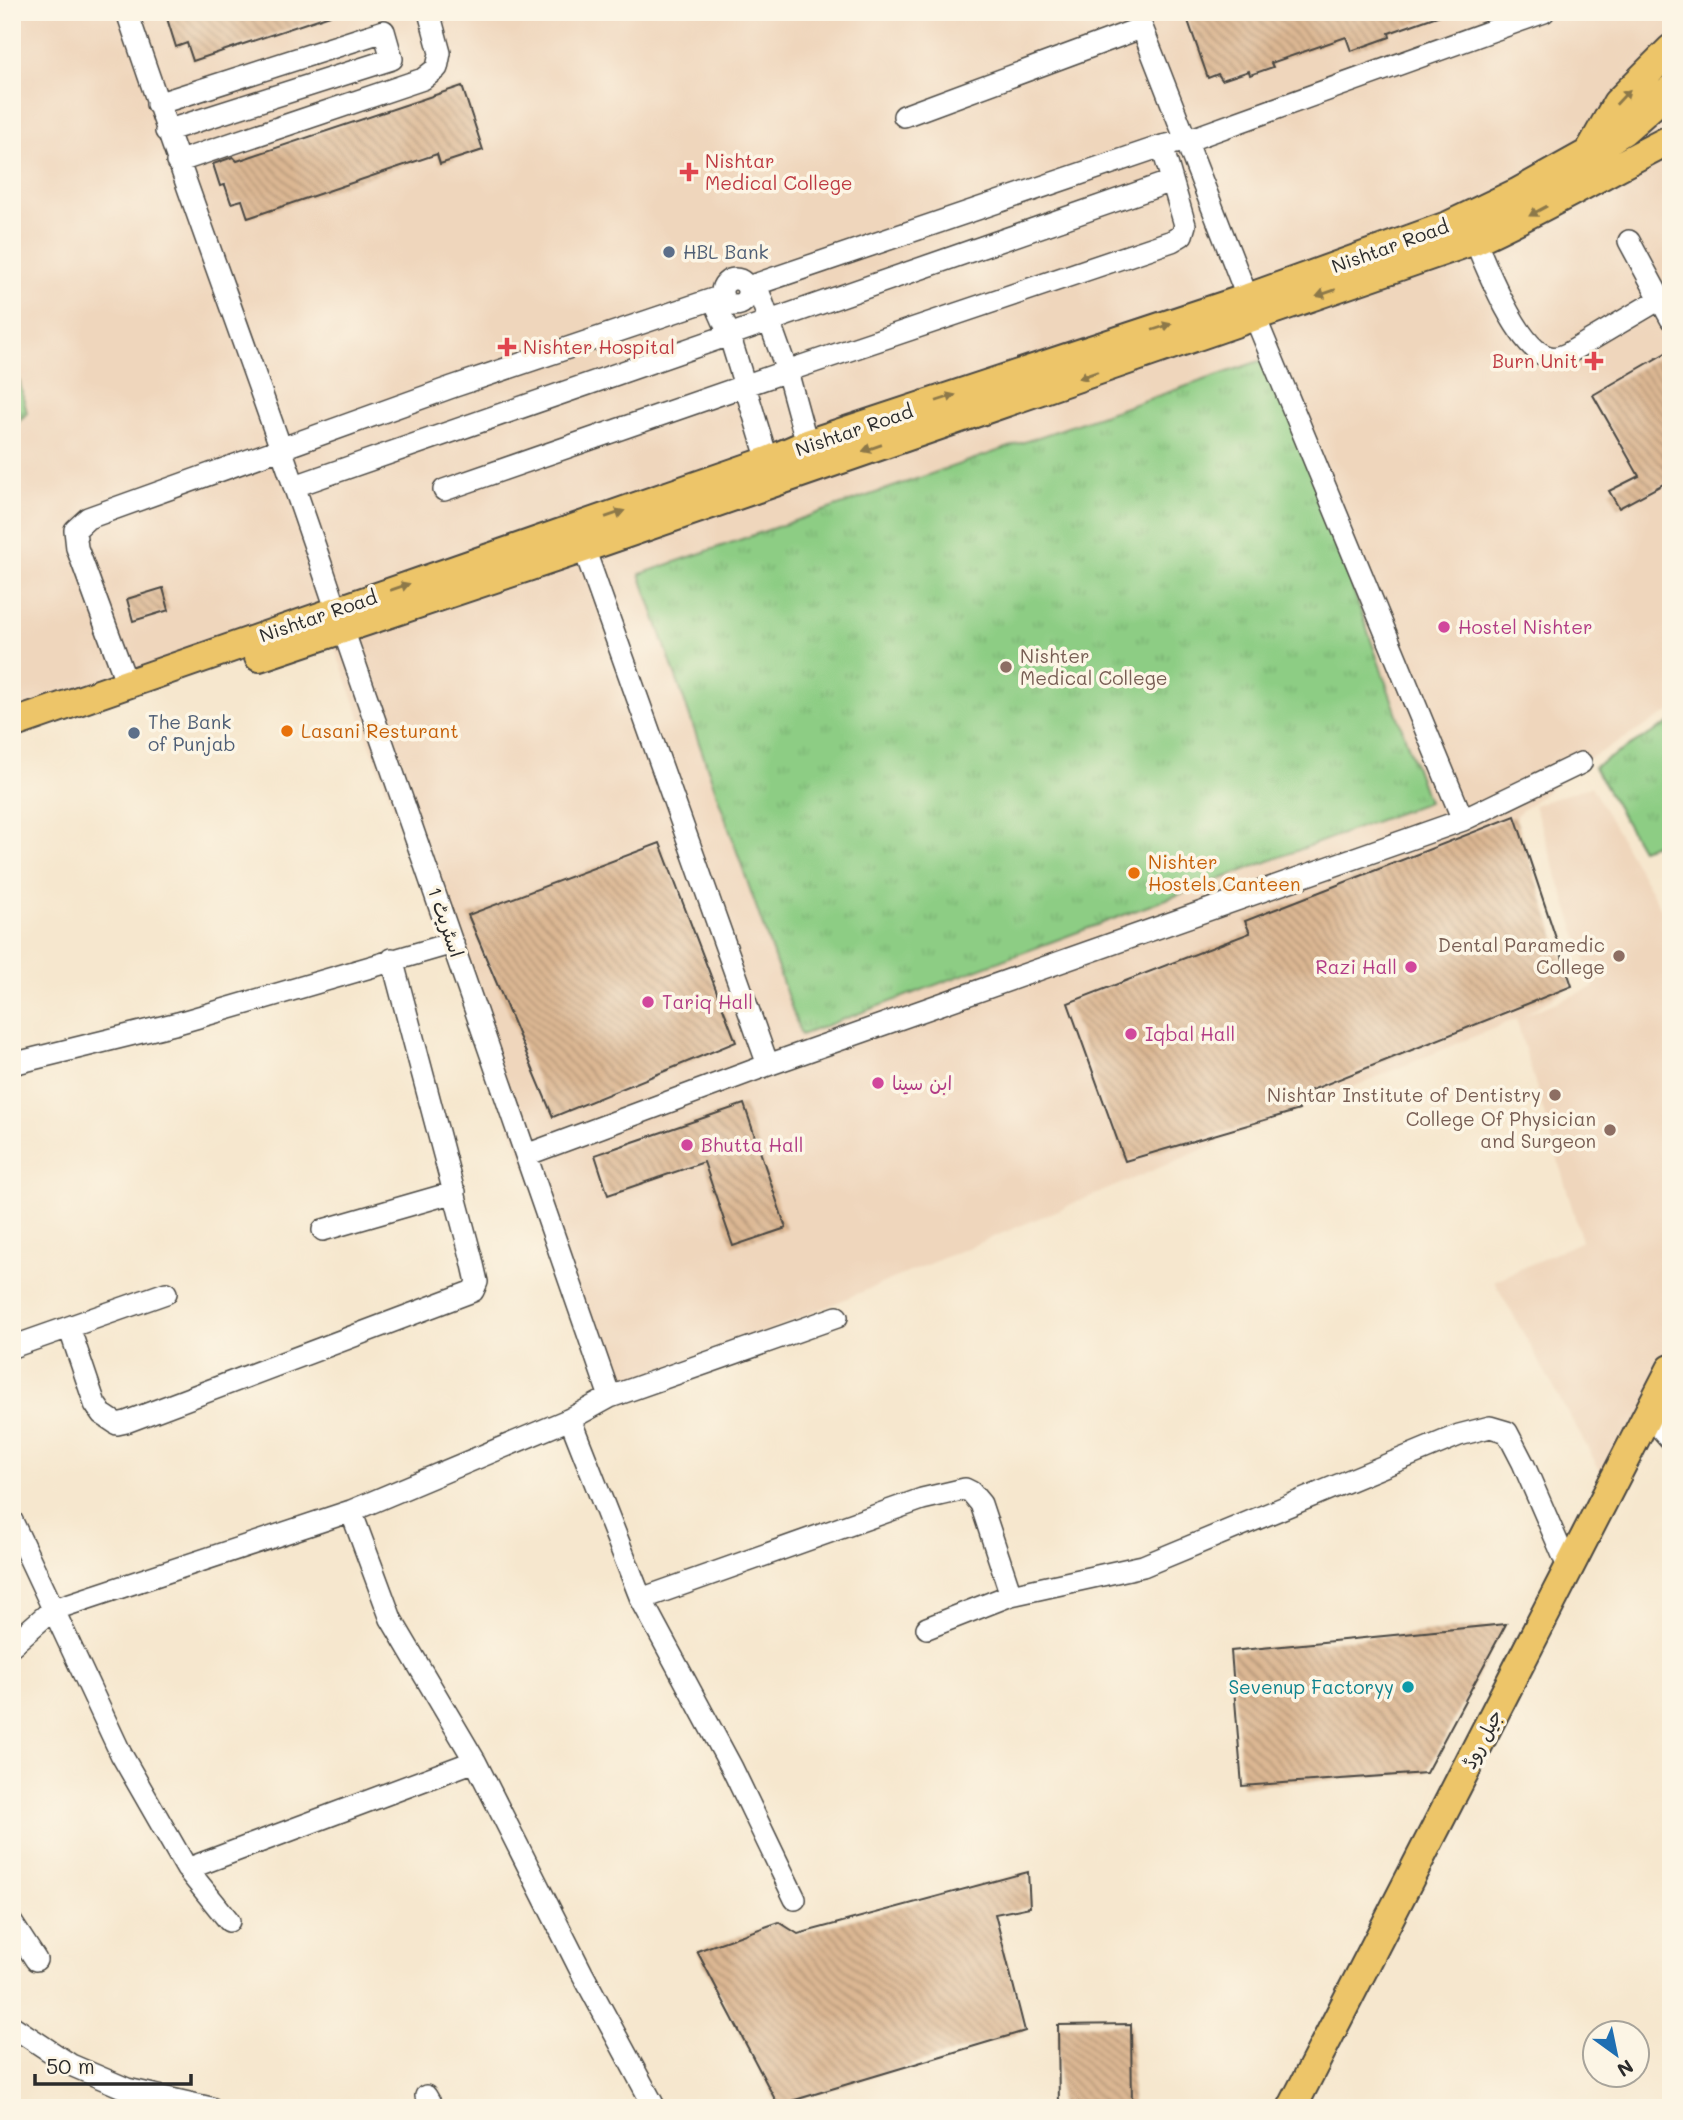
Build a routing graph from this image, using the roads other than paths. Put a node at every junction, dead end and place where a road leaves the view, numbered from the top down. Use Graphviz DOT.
graph roads {
  1 [pos="127,12"];
  2 [pos="429,12"];
  3 [pos="1544,12"];
  4 [pos="1138,20"];
  5 [pos="1671,49"];
  6 [pos="1671,89"];
  7 [pos="157,104"];
  8 [pos="904,116"];
  9 [pos="166,131"];
  10 [pos="1671,139"];
  11 [pos="1186,141"];
  12 [pos="1162,146"];
  13 [pos="177,162"];
  14 [pos="1592,165"];
  15 [pos="1172,181"];
  16 [pos="1475,240"];
  17 [pos="1629,241"];
  18 [pos="752,286"];
  19 [pos="718,298"];
  20 [pos="1660,299"];
  21 [pos="1252,308"];
  22 [pos="1671,319"];
  23 [pos="769,320"];
  24 [pos="729,334"];
  25 [pos="787,371"];
  26 [pos="745,386"];
  27 [pos="281,447"];
  28 [pos="812,456"];
  29 [pos="768,461"];
  30 [pos="295,486"];
  31 [pos="444,490"];
  32 [pos="580,538"];
  33 [pos="340,619"];
  34 [pos="127,684"];
  35 [pos="12,724"];
  36 [pos="12,743"];
  37 [pos="1581,763"];
  38 [pos="1464,820"];
  39 [pos="453,943"];
  40 [pos="392,959"];
  41 [pos="12,1064"];
  42 [pos="768,1065"];
  43 [pos="526,1155"];
  44 [pos="455,1192"];
  45 [pos="323,1230"];
  46 [pos="166,1293"];
  47 [pos="837,1317"];
  48 [pos="69,1327"];
  49 [pos="12,1347"];
  50 [pos="1671,1369"];
  51 [pos="610,1397"];
  52 [pos="1648,1414"];
  53 [pos="570,1419"];
  54 [pos="1671,1440"];
  55 [pos="351,1511"];
  56 [pos="12,1521"];
  57 [pos="1569,1569"];
  58 [pos="1011,1595"];
  59 [pos="641,1598"];
  60 [pos="52,1611"];
  61 [pos="928,1628"];
  62 [pos="12,1645"];
  63 [pos="475,1761"];
  64 [pos="187,1869"];
  65 [pos="794,1899"];
  66 [pos="229,1921"];
  67 [pos="12,1923"];
  68 [pos="36,1960"];
  69 [pos="12,2026"];
  70 [pos="212,2108"];
  71 [pos="655,2108"];
  72 [pos="1292,2108"];
  1 -- 7 [label="street, اسٹریٹ 1"];
  2 -- 13 [label="street"];
  3 -- 11 [label="street"];
  4 -- 8 [label="street"];
  4 -- 11 [label="street"];
  14 -- 5 [label="main road, one-way"];
  6 -- 14 [label="main road, Nishtar Road"];
  7 -- 9 [label="street, اسٹریٹ 1"];
  7 -- 9 [label="street"];
  9 -- 13 [label="street, اسٹریٹ 1"];
  10 -- 14 [label="main road"];
  11 -- 12 [label="street"];
  11 -- 21 [label="street"];
  12 -- 15 [label="street"];
  12 -- 18 [label="street"];
  13 -- 27 [label="street, اسٹریٹ 1"];
  14 -- 16 [label="main road, Nishtar Road, one-way"];
  14 -- 21 [label="main road, Nishtar Road"];
  15 -- 23 [label="street"];
  15 -- 25 [label="street"];
  16 -- 20 [label="street"];
  16 -- 21 [label="main road, Nishtar Road, one-way"];
  17 -- 20 [label="street"];
  18 -- 19 [label="street"];
  18 -- 23 [label="street"];
  19 -- 24 [label="street"];
  19 -- 27 [label="street"];
  20 -- 22 [label="street"];
  21 -- 28 [label="main road, Nishtar Road"];
  21 -- 38 [label="street"];
  23 -- 24 [label="street"];
  23 -- 25 [label="street"];
  24 -- 26 [label="street"];
  24 -- 30 [label="street"];
  25 -- 26 [label="street"];
  25 -- 28 [label="street"];
  26 -- 29 [label="street"];
  26 -- 31 [label="street"];
  27 -- 30 [label="street, اسٹریٹ 1"];
  27 -- 34 [label="street"];
  28 -- 29 [label="main road, Nishtar Road"];
  28 -- 32 [label="main road, Nishtar Road"];
  32 -- 29 [label="main road, Nishtar Road, one-way"];
  30 -- 33 [label="street, اسٹریٹ 1"];
  32 -- 33 [label="main road, Nishtar Road"];
  32 -- 42 [label="street"];
  33 -- 34 [label="main road, Nishtar Road"];
  33 -- 36 [label="main road, Nishtar Road"];
  33 -- 39 [label="street, اسٹریٹ 1"];
  34 -- 35 [label="main road, Nishtar Road"];
  37 -- 38 [label="street"];
  38 -- 42 [label="street"];
  39 -- 40 [label="street"];
  39 -- 43 [label="street, اسٹریٹ 1"];
  40 -- 41 [label="street"];
  40 -- 44 [label="street"];
  42 -- 43 [label="street"];
  43 -- 51 [label="street, اسٹریٹ 1"];
  44 -- 45 [label="street"];
  44 -- 48 [label="street"];
  46 -- 48 [label="street"];
  47 -- 51 [label="street"];
  48 -- 49 [label="street"];
  50 -- 52 [label="main road, جیل روڈ"];
  51 -- 53 [label="street"];
  52 -- 54 [label="street"];
  52 -- 57 [label="main road, جیل روڈ"];
  53 -- 55 [label="street"];
  53 -- 59 [label="street"];
  55 -- 60 [label="street"];
  55 -- 63 [label="street"];
  56 -- 60 [label="street"];
  57 -- 58 [label="street"];
  57 -- 72 [label="main road, جیل روڈ"];
  58 -- 59 [label="street"];
  58 -- 61 [label="street"];
  59 -- 65 [label="street"];
  60 -- 62 [label="street"];
  60 -- 64 [label="street"];
  63 -- 64 [label="street"];
  63 -- 71 [label="street"];
  64 -- 66 [label="street"];
  67 -- 68 [label="street"];
  69 -- 70 [label="street"];
}
